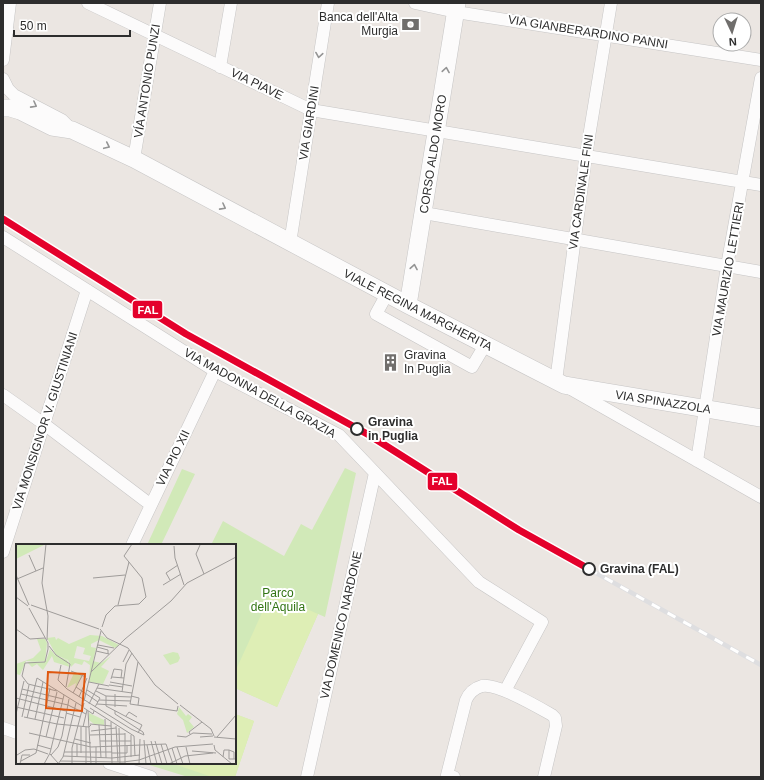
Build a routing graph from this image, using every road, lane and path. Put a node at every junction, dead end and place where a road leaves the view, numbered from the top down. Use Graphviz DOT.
graph roads {
  1 [pos="10,3"];
  2 [pos="88,3"];
  3 [pos="160,3"];
  4 [pos="231,3"];
  5 [pos="328,3"];
  6 [pos="415,3"];
  7 [pos="611,3"];
  8 [pos="457,7"];
  9 [pos="4,32"];
  10 [pos="606,34"];
  11 [pos="154,35"];
  12 [pos="3,60"];
  13 [pos="761,60"];
  14 [pos="220,67"];
  15 [pos="761,78"];
  16 [pos="4,81"];
  17 [pos="3,108"];
  18 [pos="311,110"];
  19 [pos="72,130"];
  20 [pos="436,130"];
  21 [pos="586,155"];
  22 [pos="134,159"];
  23 [pos="743,182"];
  24 [pos="761,184"];
  25 [pos="424,214"];
  26 [pos="3,237"];
  27 [pos="574,240"];
  28 [pos="290,242"];
  29 [pos="727,266"];
  30 [pos="761,272"];
  31 [pos="87,290"];
  32 [pos="387,294"];
  33 [pos="408,306"];
  34 [pos="485,345"];
  35 [pos="215,371"];
  36 [pos="560,383"];
  37 [pos="3,395"];
  38 [pos="705,409"];
  39 [pos="761,418"];
  40 [pos="44,424"];
  41 [pos="697,461"];
  42 [pos="375,473"];
  43 [pos="761,497"];
  44 [pos="151,505"];
  45 [pos="132,544"];
  46 [pos="3,552"];
  47 [pos="505,691"];
  48 [pos="3,728"];
  49 [pos="16,733"];
  50 [pos="112,764"];
  51 [pos="150,777"];
  52 [pos="307,777"];
  53 [pos="454,777"];
  54 [pos="544,777"];
  1 -- 9 [label="street"];
  2 -- 11 [label="street, VIA PIAVE"];
  3 -- 11 [label="street, VÍA ANTONIO PUNZI"];
  4 -- 14 [label="street"];
  5 -- 18 [label="street, VIA GIARDINI, one-way"];
  6 -- 8 [label="street, VIA GIANBERARDINO PANNI"];
  7 -- 10 [label="street, VIA CARDINALE FINI"];
  8 -- 10 [label="street, VIA GIANBERARDINO PANNI"];
  20 -- 8 [label="street, CORSO ALDO MORO, one-way"];
  9 -- 12 [label="street"];
  10 -- 13 [label="street, VIA GIANBERARDINO PANNI"];
  10 -- 21 [label="street, VIA CARDINALE FINI"];
  11 -- 14 [label="street, VIA PIAVE"];
  11 -- 22 [label="street, VÍA ANTONIO PUNZI"];
  14 -- 18 [label="street, VIA PIAVE"];
  15 -- 23 [label="street, VIA MAURIZIO LETTIERI"];
  16 -- 19 [label="street, VIALE REGINA MARGHERITA, one-way"];
  17 -- 19 [label="street, VIALE REGINA MARGHERITA"];
  18 -- 20 [label="street, VIA PIAVE"];
  18 -- 28 [label="street, VIA GIARDINI"];
  19 -- 22 [label="street, VIALE REGINA MARGHERITA, one-way"];
  20 -- 21 [label="street, VIA PIAVE"];
  20 -- 25 [label="street, CORSO ALDO MORO"];
  21 -- 23 [label="street, VIA PIAVE"];
  21 -- 27 [label="street, VIA CARDINALE FINI"];
  22 -- 28 [label="street, VIALE REGINA MARGHERITA, one-way"];
  23 -- 24 [label="street, VIA PIAVE"];
  23 -- 29 [label="street, VIA MAURIZIO LETTIERI"];
  25 -- 27 [label="street"];
  33 -- 25 [label="street, CORSO ALDO MORO, one-way"];
  26 -- 31 [label="street, VIA MADONNA DELLA GRAZIA"];
  27 -- 29 [label="street"];
  27 -- 36 [label="street, VIA CARDINALE FINI"];
  28 -- 32 [label="street, VIALE REGINA MARGHERITA"];
  29 -- 30 [label="street"];
  29 -- 38 [label="street, VIA MAURIZIO LETTIERI"];
  31 -- 35 [label="street, VIA MADONNA DELLA GRAZIA"];
  31 -- 40 [label="street, VIA MONSIGNOR V. GIUSTINIANI"];
  32 -- 33 [label="street, VIALE REGINA MARGHERITA"];
  32 -- 34 [label="street"];
  33 -- 34 [label="street, VIALE REGINA MARGHERITA"];
  34 -- 36 [label="street, VIALE REGINA MARGHERITA"];
  35 -- 42 [label="street, VIA MADONNA DELLA GRAZIA"];
  35 -- 44 [label="street, VIA PIO XII"];
  36 -- 38 [label="street, VIA SPINAZZOLA"];
  36 -- 41 [label="street, VIALE REGINA MARGHERITA"];
  37 -- 40 [label="street"];
  38 -- 39 [label="street, VIA SPINAZZOLA"];
  38 -- 41 [label="street, VIA MAURIZIO LETTIERI"];
  40 -- 44 [label="street"];
  40 -- 46 [label="street, VIA MONSIGNOR V. GIUSTINIANI"];
  41 -- 43 [label="street, VIALE REGINA MARGHERITA"];
  42 -- 47 [label="street, VIA MADONNA DELLA GRAZIA"];
  42 -- 52 [label="street, VIA DOMENICO NARDONE"];
  44 -- 45 [label="street, VIA PIO XII"];
  47 -- 53 [label="street"];
  47 -- 54 [label="street"];
  48 -- 49 [label="street"];
  50 -- 51 [label="street"];
}
